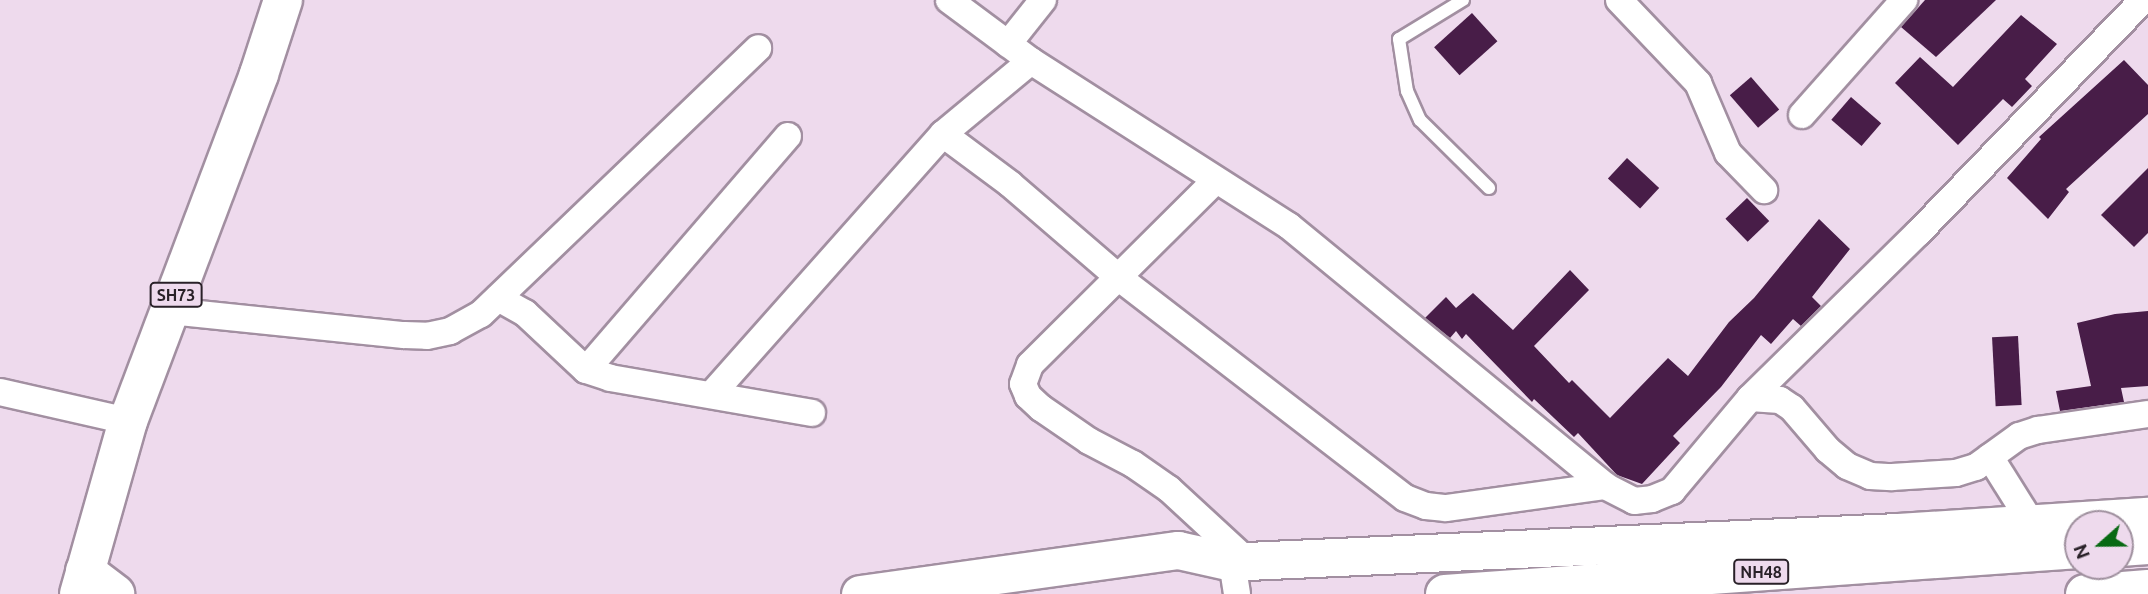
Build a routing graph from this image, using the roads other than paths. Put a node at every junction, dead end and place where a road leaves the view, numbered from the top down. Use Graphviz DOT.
graph roads {
  1 [pos="283,0"];
  2 [pos="948,0"];
  3 [pos="1043,0"];
  4 [pos="1463,0"];
  5 [pos="1619,0"];
  6 [pos="1903,0"];
  7 [pos="2143,0"];
  8 [pos="1008,44"];
  9 [pos="758,48"];
  10 [pos="1031,61"];
  11 [pos="1802,115"];
  12 [pos="943,134"];
  13 [pos="788,136"];
  14 [pos="1216,180"];
  15 [pos="1489,188"];
  16 [pos="1764,190"];
  17 [pos="1118,277"];
  18 [pos="498,298"];
  19 [pos="170,311"];
  20 [pos="586,370"];
  21 [pos="0,392"];
  22 [pos="712,394"];
  23 [pos="1750,398"];
  24 [pos="812,413"];
  25 [pos="2148,414"];
  26 [pos="128,421"];
  27 [pos="1990,457"];
  28 [pos="1605,486"];
  29 [pos="2148,516"];
  30 [pos="2032,524"];
  31 [pos="2064,551"];
  32 [pos="1239,572"];
  33 [pos="82,582"];
  34 [pos="2148,589"];
  35 [pos="115,594"];
  36 [pos="860,594"];
  37 [pos="1445,594"];
  38 [pos="2085,594"];
  1 -- 19 [label="main road, SH73"];
  2 -- 8 [label="street"];
  3 -- 8 [label="street"];
  4 -- 15 [label="lane"];
  5 -- 16 [label="street"];
  6 -- 11 [label="street"];
  7 -- 23 [label="street"];
  8 -- 10 [label="street"];
  9 -- 18 [label="street"];
  10 -- 12 [label="street"];
  10 -- 14 [label="street"];
  12 -- 17 [label="street"];
  12 -- 22 [label="street"];
  13 -- 20 [label="street"];
  14 -- 17 [label="street"];
  14 -- 28 [label="street"];
  17 -- 28 [label="street"];
  17 -- 32 [label="street"];
  18 -- 19 [label="street"];
  18 -- 20 [label="street"];
  19 -- 26 [label="main road, SH73"];
  20 -- 22 [label="street"];
  21 -- 26 [label="street"];
  22 -- 24 [label="street"];
  23 -- 27 [label="street"];
  23 -- 28 [label="street"];
  25 -- 27 [label="street"];
  26 -- 33 [label="main road, SH73"];
  27 -- 30 [label="street"];
  29 -- 30 [label="main road"];
  30 -- 32 [label="main road"];
  31 -- 37 [label="main road, NH48"];
  32 -- 36 [label="main road"];
  33 -- 35 [label="main road"];
  34 -- 38 [label="main road"];
}
